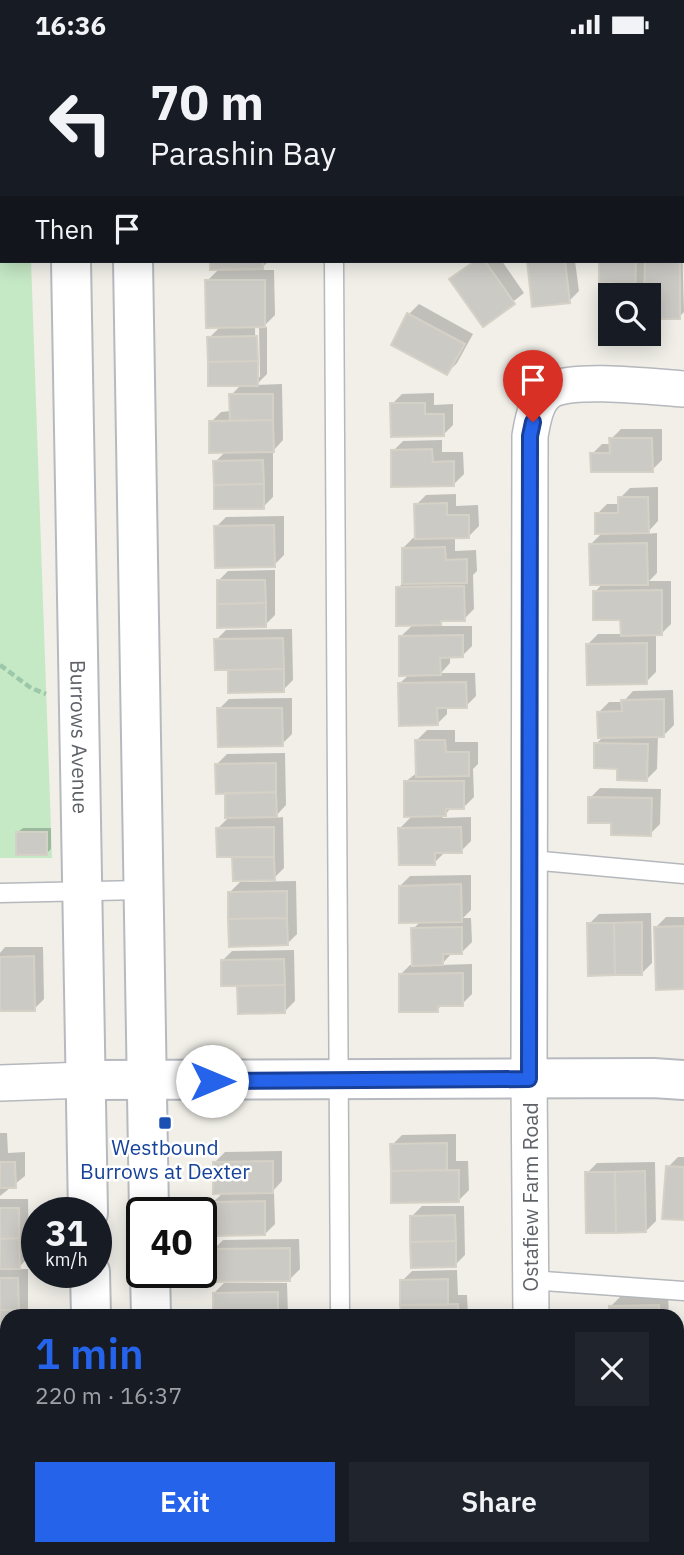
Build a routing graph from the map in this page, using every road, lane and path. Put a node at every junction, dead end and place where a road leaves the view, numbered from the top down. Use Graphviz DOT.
graph roads {
  1 [pos="71,263"];
  2 [pos="133,263"];
  3 [pos="334,263"];
  4 [pos="684,389"];
  5 [pos="0,665"];
  6 [pos="53,697"];
  7 [pos="531,860"];
  8 [pos="684,874"];
  9 [pos="142,890"];
  10 [pos="81,891"];
  11 [pos="0,893"];
  12 [pos="529,1079"];
  13 [pos="86,1080"];
  14 [pos="338,1080"];
  15 [pos="684,1080"];
  16 [pos="146,1081"];
  17 [pos="0,1083"];
  18 [pos="88,1197"];
  19 [pos="149,1197"];
  20 [pos="530,1280"];
  21 [pos="90,1288"];
  22 [pos="150,1288"];
  23 [pos="684,1291"];
  24 [pos="91,1309"];
  25 [pos="151,1309"];
  26 [pos="340,1309"];
  27 [pos="531,1309"];
  1 -- 10 [label="street, Burrows Avenue"];
  2 -- 9 [label="street"];
  3 -- 14 [label="lane"];
  4 -- 7 [label="street, Ostafiew Farm Road"];
  5 -- 6 [label="path"];
  7 -- 8 [label="lane"];
  7 -- 12 [label="street, Ostafiew Farm Road"];
  9 -- 10 [label="lane"];
  9 -- 16 [label="street"];
  10 -- 11 [label="lane"];
  10 -- 13 [label="street, Burrows Avenue"];
  12 -- 14 [label="street"];
  12 -- 15 [label="street"];
  12 -- 20 [label="street, Ostafiew Farm Road"];
  13 -- 16 [label="street"];
  13 -- 17 [label="street"];
  13 -- 18 [label="street, Burrows Avenue"];
  14 -- 16 [label="street"];
  14 -- 26 [label="lane"];
  16 -- 19 [label="street"];
  20 -- 23 [label="lane"];
  20 -- 27 [label="street, Ostafiew Farm Road"];
  21 -- 24 [label="street"];
  22 -- 25 [label="street"];
}
